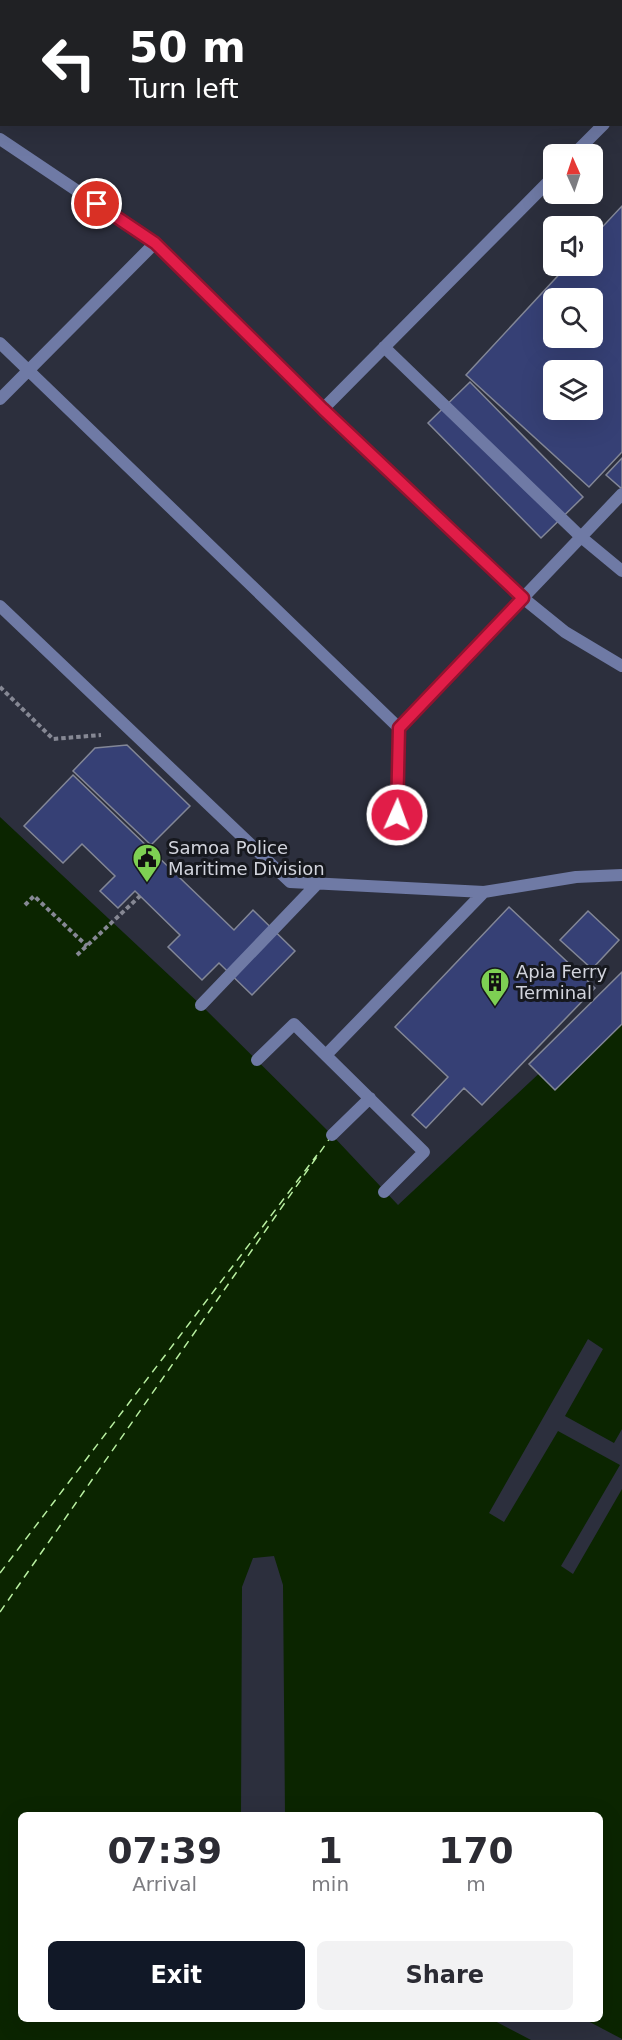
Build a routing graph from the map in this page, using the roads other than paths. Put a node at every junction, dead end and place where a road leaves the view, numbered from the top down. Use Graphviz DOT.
graph roads {
  1 [pos="602,126"];
  2 [pos="0,139"];
  3 [pos="584,144"];
  4 [pos="543,187"];
  5 [pos="155,243"];
  6 [pos="0,343"];
  7 [pos="384,347"];
  8 [pos="28,369"];
  9 [pos="0,399"];
  10 [pos="323,409"];
  11 [pos="622,494"];
  12 [pos="581,537"];
  13 [pos="622,571"];
  14 [pos="523,598"];
  15 [pos="0,606"];
  16 [pos="622,666"];
  17 [pos="399,728"];
  18 [pos="397,815"];
  19 [pos="622,875"];
  20 [pos="317,884"];
  21 [pos="484,892"];
  22 [pos="201,1005"];
  23 [pos="326,1055"];
  24 [pos="257,1060"];
  25 [pos="370,1098"];
  26 [pos="332,1135"];
  27 [pos="384,1192"];
  1 -- 3 [label="lane"];
  2 -- 5 [label="lane"];
  4 -- 7 [label="lane"];
  5 -- 8 [label="lane"];
  5 -- 10 [label="lane"];
  6 -- 8 [label="lane"];
  7 -- 10 [label="lane"];
  7 -- 12 [label="lane"];
  8 -- 9 [label="lane"];
  8 -- 17 [label="lane"];
  10 -- 14 [label="lane"];
  11 -- 12 [label="lane"];
  12 -- 13 [label="lane"];
  12 -- 14 [label="lane"];
  14 -- 16 [label="lane"];
  14 -- 17 [label="lane"];
  15 -- 20 [label="lane"];
  17 -- 18 [label="lane"];
  19 -- 21 [label="lane"];
  20 -- 21 [label="lane"];
  20 -- 22 [label="lane"];
  21 -- 23 [label="lane"];
  23 -- 24 [label="lane"];
  23 -- 25 [label="lane"];
  25 -- 26 [label="lane"];
  25 -- 27 [label="lane"];
}
